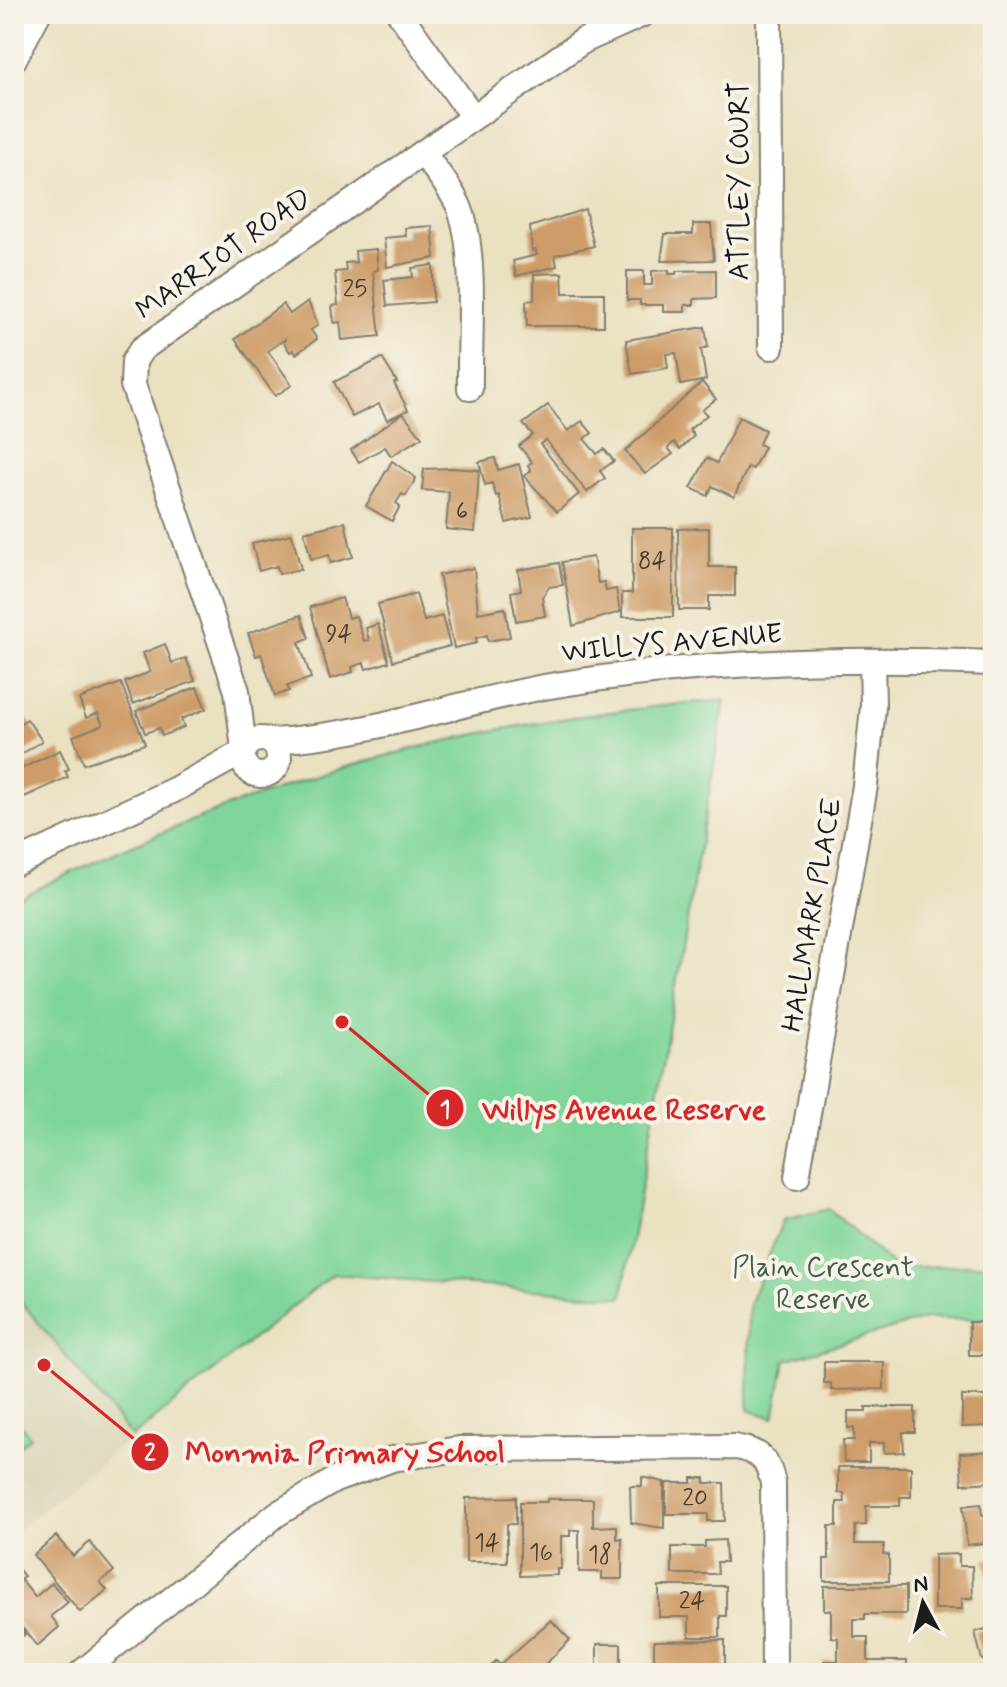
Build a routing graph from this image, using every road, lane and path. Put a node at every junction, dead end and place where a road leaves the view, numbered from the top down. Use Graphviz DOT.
graph roads {
  1 [pos="38,14"];
  2 [pos="400,14"];
  3 [pos="643,14"];
  4 [pos="769,14"];
  5 [pos="14,59"];
  6 [pos="473,117"];
  7 [pos="423,153"];
  8 [pos="771,347"];
  9 [pos="470,388"];
  10 [pos="872,661"];
  11 [pos="993,663"];
  12 [pos="237,691"];
  13 [pos="361,729"];
  14 [pos="269,741"];
  15 [pos="244,751"];
  16 [pos="267,771"];
  17 [pos="174,790"];
  18 [pos="14,864"];
  19 [pos="797,1177"];
  20 [pos="81,1673"];
  21 [pos="774,1673"];
  1 -- 5 [label="street"];
  2 -- 6 [label="street"];
  3 -- 6 [label="street, MARRIOT ROAD"];
  4 -- 8 [label="street, ATTLEY COURT"];
  6 -- 7 [label="street, MARRIOT ROAD"];
  7 -- 9 [label="street"];
  7 -- 12 [label="street, MARRIOT ROAD"];
  10 -- 11 [label="street, WILLYS AVENUE"];
  10 -- 13 [label="street, WILLYS AVENUE"];
  10 -- 19 [label="street, HALLMARK PLACE"];
  12 -- 14 [label="street, MARRIOT ROAD"];
  12 -- 15 [label="street, MARRIOT ROAD"];
  13 -- 14 [label="street, WILLYS AVENUE"];
  13 -- 16 [label="street, WILLYS AVENUE"];
  14 -- 15 [label="street"];
  14 -- 16 [label="street"];
  15 -- 16 [label="street"];
  15 -- 17 [label="street, WILLYS AVENUE"];
  16 -- 17 [label="street, WILLYS AVENUE"];
  17 -- 18 [label="street, WILLYS AVENUE"];
  20 -- 21 [label="street"];
}
